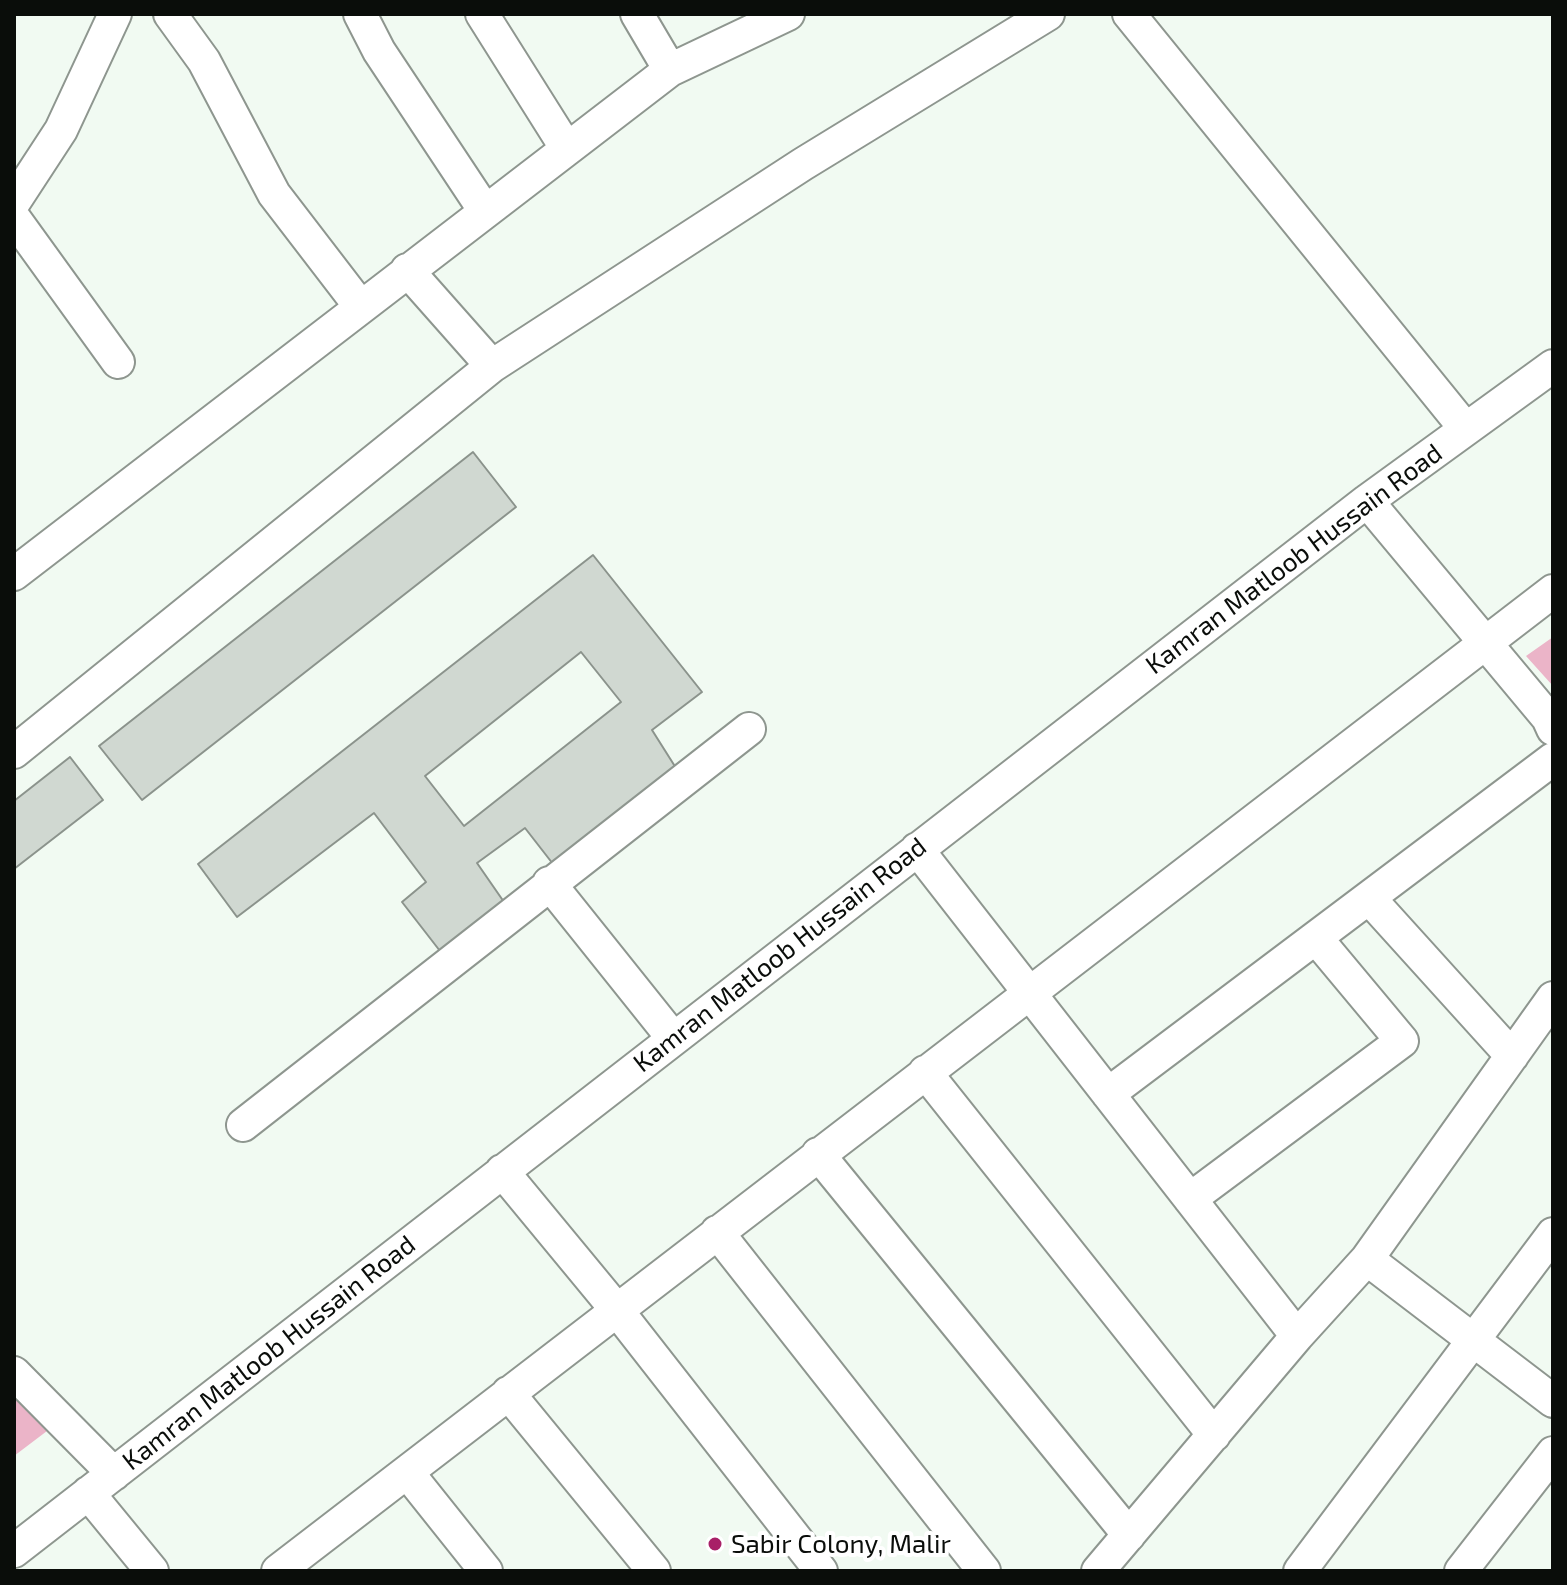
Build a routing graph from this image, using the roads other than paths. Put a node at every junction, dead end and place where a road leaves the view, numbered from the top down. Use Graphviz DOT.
graph roads {
  1 [pos="115,14"];
  2 [pos="170,14"];
  3 [pos="360,14"];
  4 [pos="482,14"];
  5 [pos="637,14"];
  6 [pos="788,14"];
  7 [pos="1048,14"];
  8 [pos="1129,14"];
  9 [pos="670,70"];
  10 [pos="567,149"];
  11 [pos="14,202"];
  12 [pos="485,211"];
  13 [pos="14,218"];
  14 [pos="407,270"];
  15 [pos="360,306"];
  16 [pos="118,362"];
  17 [pos="492,366"];
  18 [pos="1553,366"];
  19 [pos="1465,428"];
  20 [pos="1367,501"];
  21 [pos="14,574"];
  22 [pos="1553,591"];
  23 [pos="1485,641"];
  24 [pos="1551,722"];
  25 [pos="749,729"];
  26 [pos="14,752"];
  27 [pos="1553,759"];
  28 [pos="917,849"];
  29 [pos="549,883"];
  30 [pos="1369,898"];
  31 [pos="1316,938"];
  32 [pos="1028,991"];
  33 [pos="1553,998"];
  34 [pos="673,1038"];
  35 [pos="1512,1056"];
  36 [pos="925,1072"];
  37 [pos="1108,1094"];
  38 [pos="243,1125"];
  39 [pos="818,1154"];
  40 [pos="502,1171"];
  41 [pos="1190,1199"];
  42 [pos="717,1232"];
  43 [pos="1553,1234"];
  44 [pos="1367,1259"];
  45 [pos="616,1309"];
  46 [pos="1297,1336"];
  47 [pos="1472,1339"];
  48 [pos="14,1373"];
  49 [pos="508,1393"];
  50 [pos="1553,1401"];
  51 [pos="1214,1435"];
  52 [pos="1553,1453"];
  53 [pos="407,1472"];
  54 [pos="114,1474"];
  55 [pos="88,1493"];
  56 [pos="1129,1535"];
  57 [pos="14,1551"];
  58 [pos="300,1565"];
  59 [pos="152,1571"];
  60 [pos="486,1571"];
  61 [pos="654,1571"];
  62 [pos="821,1571"];
  63 [pos="984,1571"];
  64 [pos="1098,1571"];
  65 [pos="1300,1571"];
  66 [pos="1461,1571"];
  1 -- 11 [label="street"];
  2 -- 15 [label="street"];
  3 -- 12 [label="street"];
  4 -- 10 [label="street"];
  5 -- 9 [label="street"];
  6 -- 9 [label="street"];
  7 -- 17 [label="street"];
  8 -- 19 [label="street"];
  9 -- 10 [label="street"];
  10 -- 12 [label="street"];
  12 -- 14 [label="street"];
  13 -- 16 [label="street"];
  14 -- 15 [label="street"];
  14 -- 17 [label="street"];
  15 -- 21 [label="street"];
  17 -- 26 [label="street"];
  18 -- 19 [label="street, Kamran Matloob Hussain Road"];
  19 -- 20 [label="street, Kamran Matloob Hussain Road"];
  20 -- 23 [label="street"];
  20 -- 28 [label="street, Kamran Matloob Hussain Road"];
  22 -- 23 [label="street"];
  23 -- 24 [label="street"];
  23 -- 32 [label="street"];
  25 -- 29 [label="street"];
  27 -- 30 [label="street"];
  28 -- 32 [label="street"];
  28 -- 34 [label="street, Kamran Matloob Hussain Road"];
  29 -- 34 [label="street"];
  29 -- 38 [label="street"];
  30 -- 31 [label="street"];
  30 -- 35 [label="street"];
  31 -- 37 [label="street"];
  31 -- 41 [label="street"];
  32 -- 36 [label="street"];
  32 -- 37 [label="street"];
  33 -- 35 [label="street"];
  34 -- 40 [label="street, Kamran Matloob Hussain Road"];
  35 -- 44 [label="street"];
  36 -- 39 [label="street"];
  36 -- 51 [label="street"];
  37 -- 41 [label="street"];
  39 -- 42 [label="street"];
  39 -- 56 [label="street"];
  40 -- 45 [label="street"];
  40 -- 54 [label="street, Kamran Matloob Hussain Road"];
  41 -- 46 [label="street"];
  42 -- 45 [label="street"];
  42 -- 63 [label="street"];
  43 -- 47 [label="street"];
  44 -- 46 [label="street"];
  44 -- 47 [label="street"];
  45 -- 49 [label="street"];
  45 -- 62 [label="street"];
  46 -- 51 [label="street"];
  47 -- 50 [label="street"];
  47 -- 65 [label="street"];
  48 -- 54 [label="street"];
  49 -- 53 [label="street"];
  49 -- 61 [label="street"];
  51 -- 56 [label="street"];
  52 -- 66 [label="street"];
  53 -- 58 [label="street"];
  53 -- 60 [label="street"];
  54 -- 55 [label="street, Kamran Matloob Hussain Road"];
  55 -- 57 [label="street, Kamran Matloob Hussain Road"];
  55 -- 59 [label="street"];
  56 -- 64 [label="street"];
}
